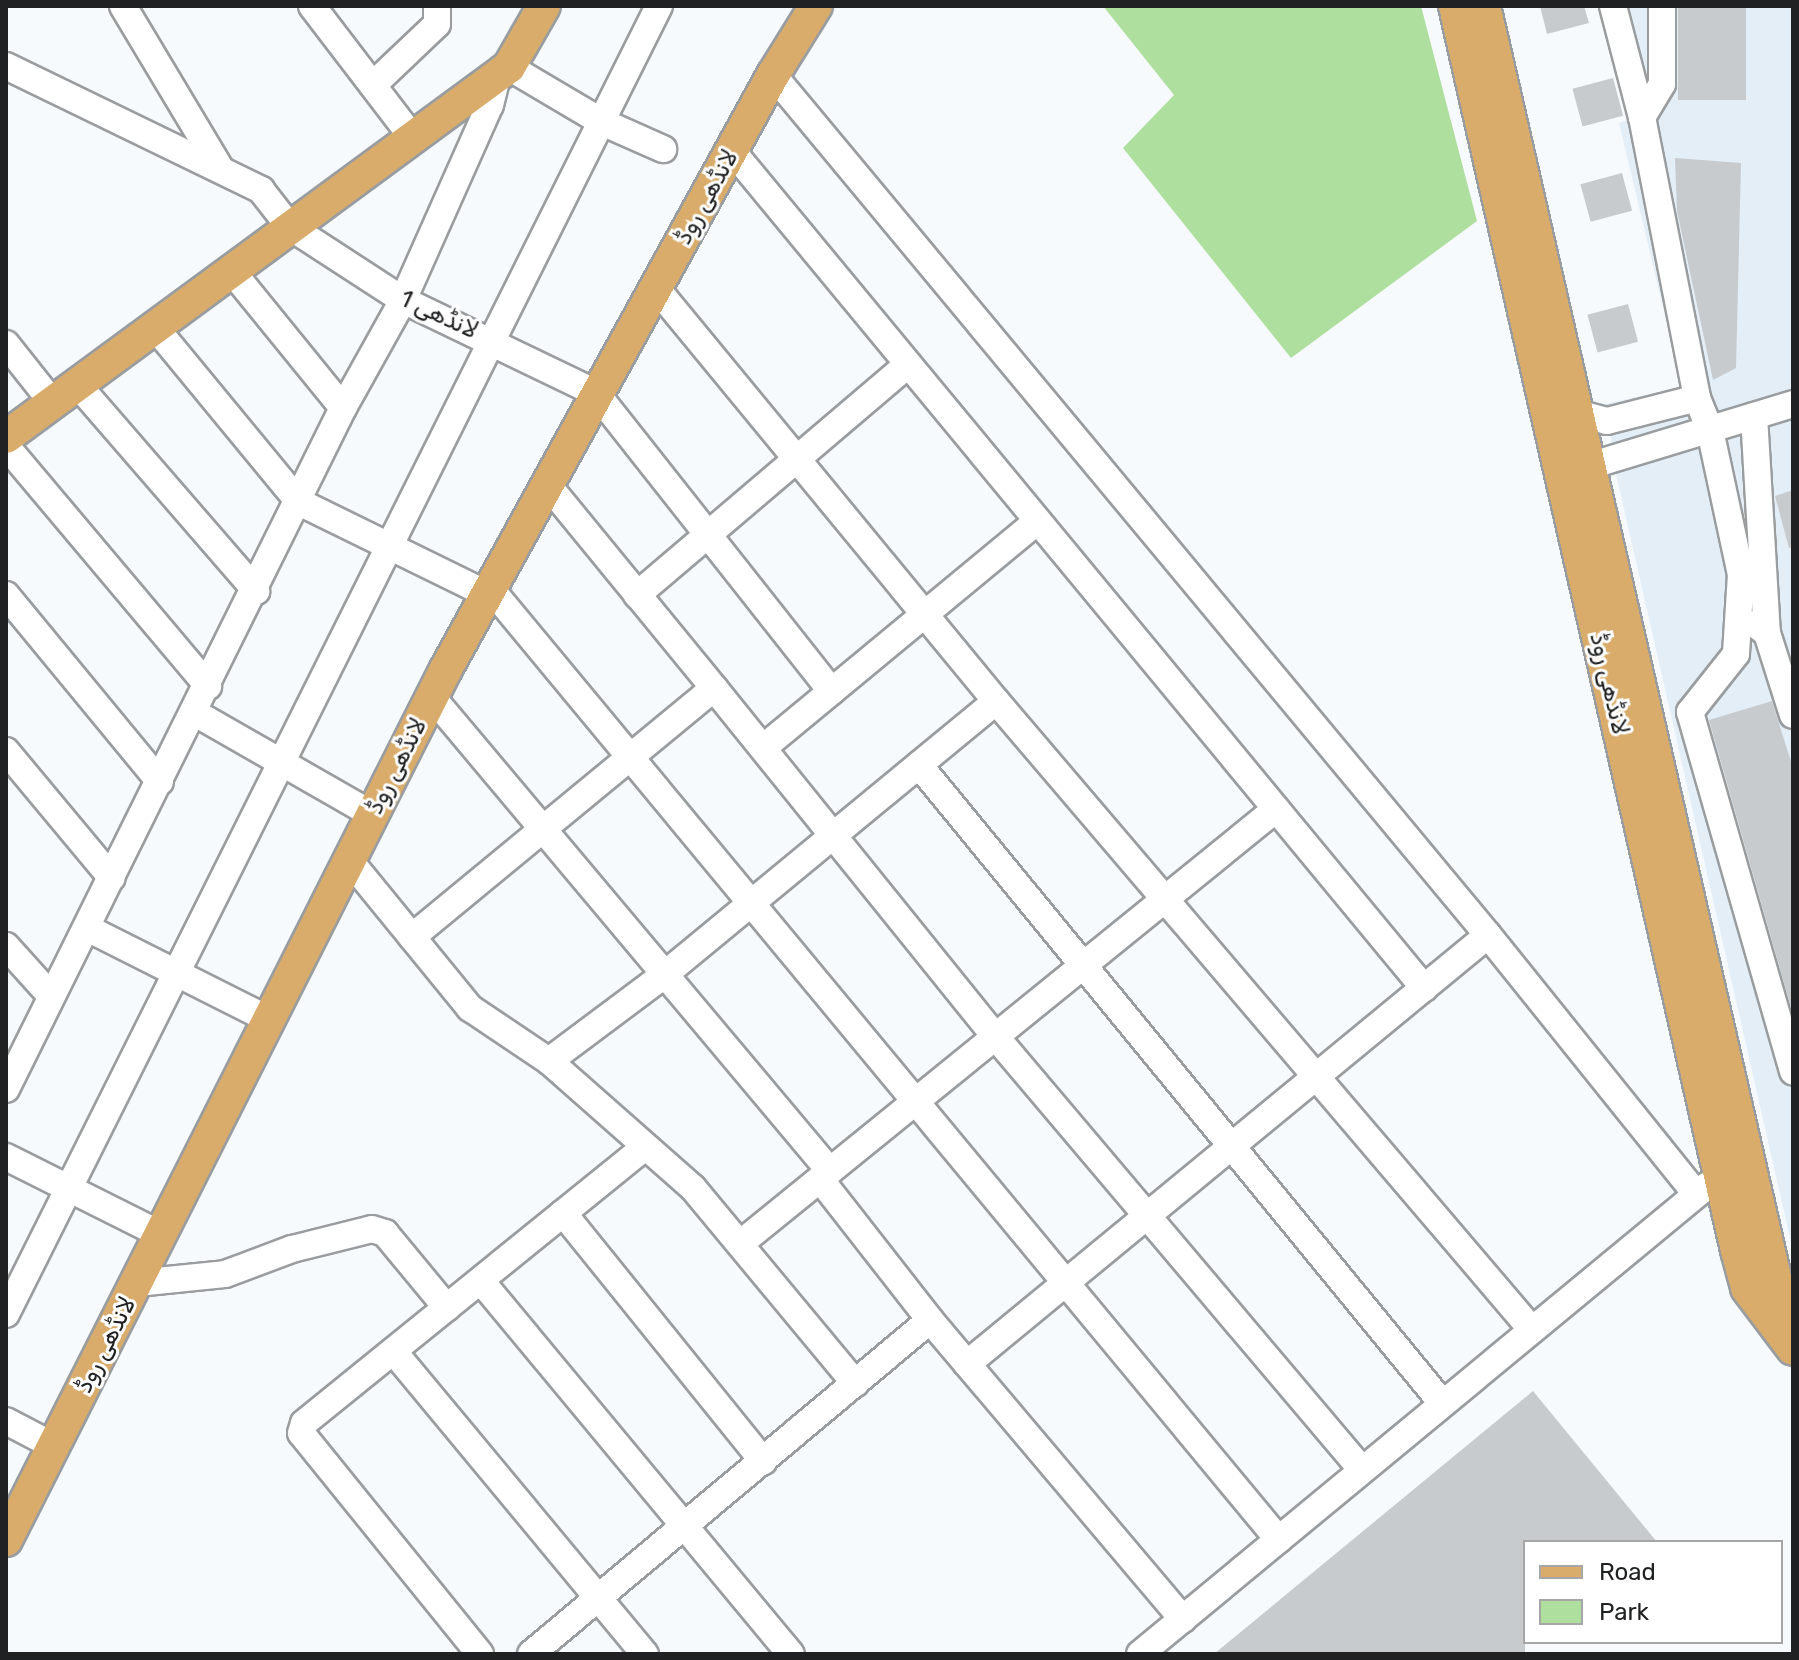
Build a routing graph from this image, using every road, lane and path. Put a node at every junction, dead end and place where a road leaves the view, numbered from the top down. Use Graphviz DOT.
graph roads {
  1 [pos="123,6"];
  2 [pos="312,6"];
  3 [pos="437,6"];
  4 [pos="544,6"];
  5 [pos="659,6"];
  6 [pos="816,6"];
  7 [pos="1455,6"];
  8 [pos="1484,6"];
  9 [pos="1613,6"];
  10 [pos="1662,6"];
  11 [pos="6,66"];
  12 [pos="503,72"];
  13 [pos="773,75"];
  14 [pos="373,85"];
  15 [pos="1642,117"];
  16 [pos="602,122"];
  17 [pos="412,137"];
  18 [pos="663,149"];
  19 [pos="733,152"];
  20 [pos="220,168"];
  21 [pos="289,226"];
  22 [pos="230,269"];
  23 [pos="656,288"];
  24 [pos="403,300"];
  25 [pos="154,326"];
  26 [pos="493,340"];
  27 [pos="6,344"];
  28 [pos="907,365"];
  29 [pos="64,393"];
  30 [pos="596,393"];
  31 [pos="1697,398"];
  32 [pos="1793,404"];
  33 [pos="343,408"];
  34 [pos="1562,415"];
  35 [pos="1754,416"];
  36 [pos="1710,430"];
  37 [pos="6,437"];
  38 [pos="6,446"];
  39 [pos="797,458"];
  40 [pos="1582,481"];
  41 [pos="547,484"];
  42 [pos="299,502"];
  43 [pos="1035,523"];
  44 [pos="708,534"];
  45 [pos="389,546"];
  46 [pos="256,591"];
  47 [pos="489,591"];
  48 [pos="6,595"];
  49 [pos="637,595"];
  50 [pos="1739,610"];
  51 [pos="927,613"];
  52 [pos="1767,633"];
  53 [pos="208,686"];
  54 [pos="714,688"];
  55 [pos="831,691"];
  56 [pos="432,697"];
  57 [pos="996,701"];
  58 [pos="195,713"];
  59 [pos="1793,715"];
  60 [pos="763,748"];
  61 [pos="6,751"];
  62 [pos="630,757"];
  63 [pos="281,762"];
  64 [pos="919,765"];
  65 [pos="160,782"];
  66 [pos="1276,809"];
  67 [pos="373,815"];
  68 [pos="543,829"];
  69 [pos="834,834"];
  70 [pos="350,861"];
  71 [pos="112,878"];
  72 [pos="1166,897"];
  73 [pos="749,904"];
  74 [pos="87,928"];
  75 [pos="1488,935"];
  76 [pos="412,937"];
  77 [pos="6,946"];
  78 [pos="1080,966"];
  79 [pos="175,973"];
  80 [pos="664,975"];
  81 [pos="1424,988"];
  82 [pos="51,996"];
  83 [pos="270,1020"];
  84 [pos="995,1036"];
  85 [pos="549,1061"];
  86 [pos="1793,1072"];
  87 [pos="1316,1076"];
  88 [pos="6,1089"];
  89 [pos="913,1104"];
  90 [pos="645,1147"];
  91 [pos="1228,1147"];
  92 [pos="6,1157"];
  93 [pos="825,1175"];
  94 [pos="1722,1178"];
  95 [pos="67,1188"];
  96 [pos="563,1213"];
  97 [pos="1146,1215"];
  98 [pos="162,1235"];
  99 [pos="741,1243"];
  100 [pos="481,1281"];
  101 [pos="137,1283"];
  102 [pos="1063,1285"];
  103 [pos="447,1308"];
  104 [pos="1793,1313"];
  105 [pos="6,1314"];
  106 [pos="930,1320"];
  107 [pos="1532,1330"];
  108 [pos="1793,1349"];
  109 [pos="394,1352"];
  110 [pos="967,1364"];
  111 [pos="855,1383"];
  112 [pos="1443,1404"];
  113 [pos="6,1421"];
  114 [pos="54,1446"];
  115 [pos="763,1461"];
  116 [pos="1362,1470"];
  117 [pos="683,1527"];
  118 [pos="6,1540"];
  119 [pos="1279,1540"];
  120 [pos="598,1597"];
  121 [pos="1183,1619"];
  122 [pos="480,1654"];
  123 [pos="531,1654"];
  124 [pos="645,1654"];
  125 [pos="791,1654"];
  126 [pos="1140,1654"];
  1 -- 20 [label="street"];
  2 -- 14 [label="street"];
  3 -- 14 [label="street"];
  4 -- 12 [label="main road"];
  5 -- 16 [label="street"];
  6 -- 13 [label="main road, لانڈھی روڈ"];
  7 -- 34 [label="main road, لانڈھی روڈ"];
  8 -- 34 [label="main road, لانڈھی روڈ"];
  9 -- 15 [label="street"];
  10 -- 15 [label="street"];
  11 -- 20 [label="street, لانڈھی 1"];
  12 -- 16 [label="street"];
  12 -- 17 [label="main road"];
  12 -- 24 [label="street"];
  13 -- 19 [label="main road, لانڈھی روڈ"];
  13 -- 75 [label="street"];
  14 -- 17 [label="street"];
  15 -- 31 [label="street"];
  16 -- 18 [label="street"];
  16 -- 26 [label="street"];
  17 -- 21 [label="main road"];
  19 -- 23 [label="main road, لانڈھی روڈ"];
  19 -- 28 [label="street"];
  20 -- 21 [label="street, لانڈھی 1"];
  21 -- 22 [label="main road"];
  21 -- 24 [label="street, لانڈھی 1"];
  22 -- 25 [label="main road"];
  22 -- 33 [label="street"];
  23 -- 30 [label="main road, لانڈھی روڈ"];
  23 -- 39 [label="street"];
  24 -- 26 [label="street, لانڈھی 1"];
  24 -- 33 [label="street"];
  25 -- 29 [label="main road"];
  25 -- 42 [label="street"];
  26 -- 30 [label="street, لانڈھی 1"];
  26 -- 45 [label="street"];
  27 -- 29 [label="street"];
  28 -- 39 [label="street"];
  28 -- 43 [label="street"];
  29 -- 37 [label="main road"];
  29 -- 46 [label="street"];
  30 -- 41 [label="main road, لانڈھی روڈ"];
  30 -- 44 [label="street"];
  31 -- 34 [label="street"];
  31 -- 36 [label="street"];
  32 -- 35 [label="street"];
  33 -- 42 [label="street"];
  34 -- 40 [label="main road, لانڈھی روڈ"];
  35 -- 36 [label="street"];
  35 -- 52 [label="street"];
  36 -- 40 [label="street"];
  36 -- 50 [label="street"];
  38 -- 53 [label="street"];
  39 -- 44 [label="street"];
  39 -- 51 [label="street"];
  40 -- 94 [label="main road, لانڈھی روڈ"];
  41 -- 47 [label="main road, لانڈھی روڈ"];
  41 -- 49 [label="street"];
  42 -- 45 [label="street"];
  42 -- 46 [label="street"];
  43 -- 51 [label="street"];
  43 -- 66 [label="street"];
  44 -- 49 [label="street"];
  44 -- 55 [label="street"];
  45 -- 47 [label="street"];
  45 -- 63 [label="street"];
  46 -- 53 [label="street"];
  47 -- 56 [label="main road, لانڈھی روڈ"];
  47 -- 62 [label="street"];
  48 -- 65 [label="street"];
  49 -- 54 [label="street"];
  50 -- 52 [label="street"];
  50 -- 86 [label="street"];
  51 -- 55 [label="street"];
  51 -- 57 [label="street"];
  52 -- 59 [label="street"];
  53 -- 58 [label="street"];
  54 -- 60 [label="street"];
  54 -- 62 [label="street"];
  55 -- 60 [label="street"];
  56 -- 67 [label="main road, لانڈھی روڈ"];
  56 -- 68 [label="street"];
  57 -- 64 [label="street"];
  57 -- 72 [label="street"];
  58 -- 63 [label="street"];
  58 -- 65 [label="street"];
  60 -- 69 [label="street"];
  61 -- 71 [label="street"];
  62 -- 68 [label="street"];
  62 -- 73 [label="street"];
  63 -- 67 [label="street"];
  63 -- 79 [label="street"];
  64 -- 69 [label="street"];
  64 -- 78 [label="street"];
  65 -- 71 [label="street"];
  66 -- 72 [label="street"];
  66 -- 81 [label="street"];
  67 -- 70 [label="main road, لانڈھی روڈ"];
  68 -- 76 [label="street"];
  68 -- 80 [label="street"];
  69 -- 73 [label="street"];
  69 -- 84 [label="street"];
  70 -- 76 [label="street"];
  70 -- 83 [label="main road, لانڈھی روڈ"];
  71 -- 74 [label="street"];
  72 -- 78 [label="street"];
  72 -- 87 [label="street"];
  73 -- 80 [label="street"];
  73 -- 89 [label="street"];
  74 -- 79 [label="street"];
  74 -- 82 [label="street"];
  75 -- 81 [label="street"];
  75 -- 94 [label="street"];
  76 -- 85 [label="street"];
  77 -- 82 [label="street"];
  78 -- 84 [label="street"];
  78 -- 91 [label="street"];
  79 -- 83 [label="street"];
  79 -- 95 [label="street"];
  80 -- 85 [label="street"];
  80 -- 93 [label="street"];
  81 -- 87 [label="street"];
  82 -- 88 [label="street"];
  83 -- 98 [label="main road, لانڈھی روڈ"];
  84 -- 89 [label="street"];
  84 -- 97 [label="street"];
  85 -- 90 [label="street"];
  87 -- 91 [label="street"];
  87 -- 107 [label="street"];
  89 -- 93 [label="street"];
  89 -- 102 [label="street"];
  90 -- 96 [label="street"];
  90 -- 99 [label="street"];
  91 -- 97 [label="street"];
  91 -- 112 [label="street"];
  92 -- 95 [label="street"];
  93 -- 99 [label="street"];
  93 -- 106 [label="street"];
  94 -- 104 [label="main road, لانڈھی روڈ"];
  94 -- 107 [label="street"];
  94 -- 108 [label="main road, لانڈھی روڈ"];
  95 -- 98 [label="street"];
  95 -- 105 [label="street"];
  96 -- 100 [label="street"];
  96 -- 115 [label="street"];
  97 -- 102 [label="street"];
  97 -- 116 [label="street"];
  98 -- 101 [label="main road, لانڈھی روڈ"];
  99 -- 111 [label="street"];
  100 -- 103 [label="street"];
  100 -- 117 [label="street"];
  101 -- 103 [label="street"];
  101 -- 114 [label="main road, لانڈھی روڈ"];
  102 -- 110 [label="street"];
  102 -- 119 [label="street"];
  103 -- 109 [label="street"];
  106 -- 110 [label="street"];
  106 -- 111 [label="street"];
  107 -- 112 [label="street"];
  109 -- 120 [label="street"];
  109 -- 122 [label="street"];
  110 -- 121 [label="street"];
  111 -- 115 [label="street"];
  112 -- 116 [label="street"];
  113 -- 114 [label="street"];
  114 -- 118 [label="main road, لانڈھی روڈ"];
  115 -- 117 [label="street"];
  116 -- 119 [label="street"];
  117 -- 120 [label="street"];
  117 -- 125 [label="street"];
  119 -- 121 [label="street"];
  120 -- 123 [label="street"];
  120 -- 124 [label="street"];
  121 -- 126 [label="street"];
}
